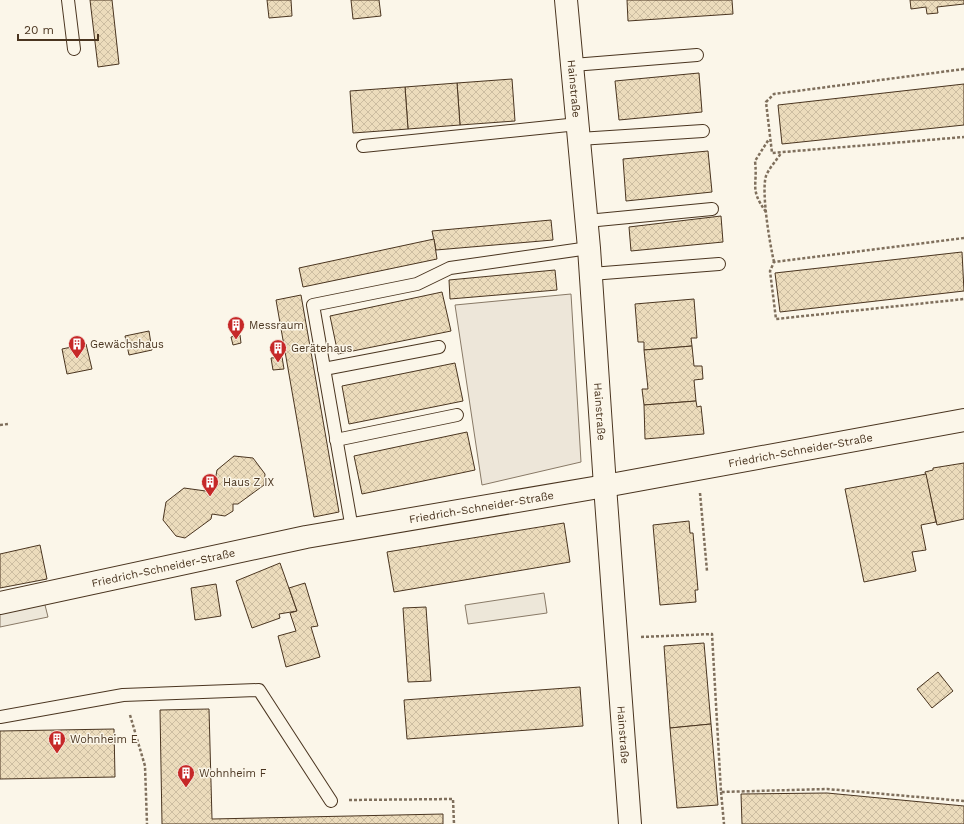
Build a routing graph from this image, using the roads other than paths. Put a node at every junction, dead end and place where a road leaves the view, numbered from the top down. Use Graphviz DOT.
graph roads {
  1 [pos="68,0"];
  2 [pos="566,0"];
  3 [pos="74,49"];
  4 [pos="697,55"];
  5 [pos="573,65"];
  6 [pos="703,131"];
  7 [pos="578,132"];
  8 [pos="363,146"];
  9 [pos="712,209"];
  10 [pos="587,221"];
  11 [pos="589,248"];
  12 [pos="719,264"];
  13 [pos="591,274"];
  14 [pos="439,346"];
  15 [pos="324,369"];
  16 [pos="457,415"];
  17 [pos="964,420"];
  18 [pos="336,440"];
  19 [pos="604,486"];
  20 [pos="352,529"];
  21 [pos="0,603"];
  22 [pos="0,717"];
  23 [pos="331,801"];
  24 [pos="630,824"];
  1 -- 3 [label="lane"];
  2 -- 5 [label="street, Hainstraße"];
  4 -- 5 [label="lane"];
  5 -- 7 [label="street, Hainstraße"];
  6 -- 7 [label="lane"];
  7 -- 8 [label="lane"];
  7 -- 10 [label="street, Hainstraße"];
  9 -- 10 [label="lane"];
  10 -- 11 [label="street, Hainstraße"];
  11 -- 13 [label="street, Hainstraße"];
  11 -- 15 [label="lane"];
  12 -- 13 [label="lane"];
  13 -- 19 [label="street, Hainstraße"];
  14 -- 15 [label="lane"];
  15 -- 18 [label="lane"];
  16 -- 18 [label="lane"];
  17 -- 19 [label="street, Friedrich-Schneider-Straße"];
  18 -- 20 [label="lane"];
  19 -- 20 [label="street, Friedrich-Schneider-Straße"];
  19 -- 24 [label="street, Hainstraße"];
  20 -- 21 [label="street, Friedrich-Schneider-Straße"];
  22 -- 23 [label="lane"];
}
